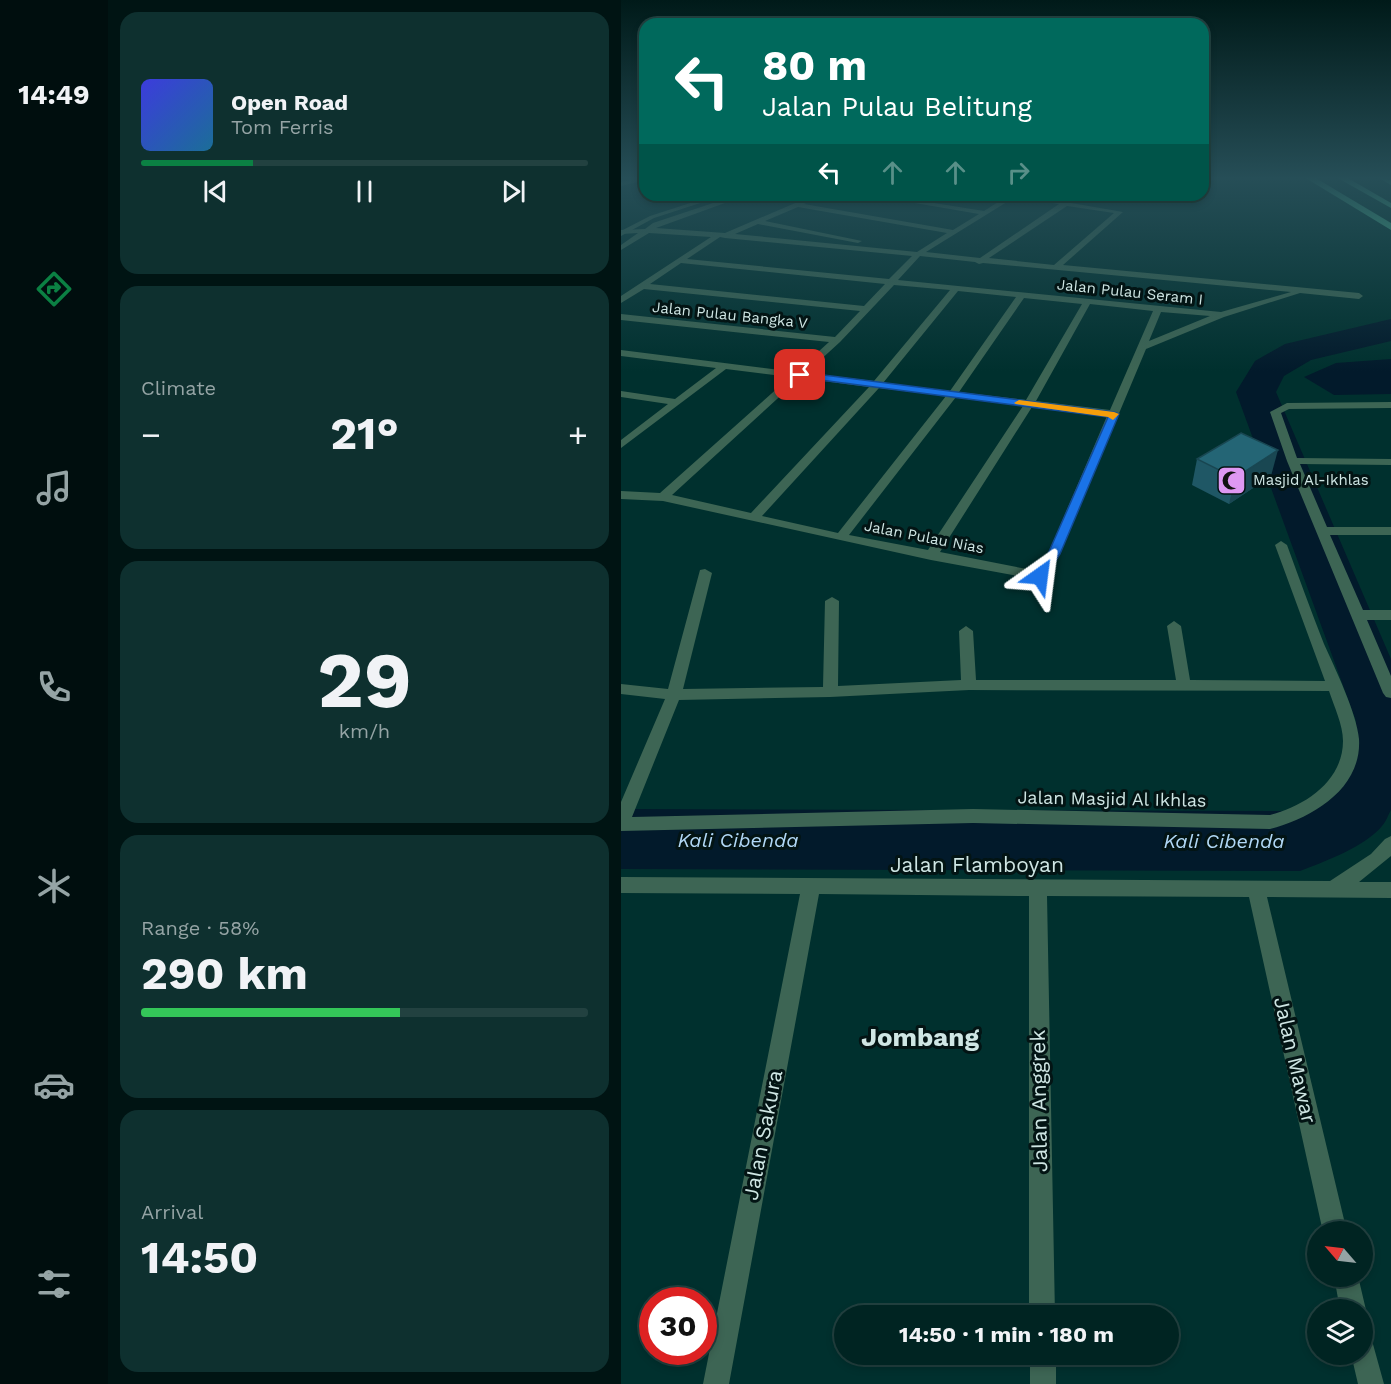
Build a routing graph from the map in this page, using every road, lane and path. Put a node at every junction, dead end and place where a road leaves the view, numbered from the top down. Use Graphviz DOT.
graph roads {
  1 [pos="712,242"];
  2 [pos="770,242"];
  3 [pos="858,242"];
  4 [pos="938,242"];
  5 [pos="1008,242"];
  6 [pos="1086,242"];
  7 [pos="896,253"];
  8 [pos="917,255"];
  9 [pos="680,261"];
  10 [pos="979,261"];
  11 [pos="1055,268"];
  12 [pos="892,282"];
  13 [pos="642,286"];
  14 [pos="956,288"];
  15 [pos="1305,291"];
  16 [pos="1022,295"];
  17 [pos="1359,296"];
  18 [pos="621,300"];
  19 [pos="1087,302"];
  20 [pos="866,309"];
  21 [pos="1158,309"];
  22 [pos="1221,315"];
  23 [pos="621,317"];
  24 [pos="837,340"];
  25 [pos="1142,347"];
  26 [pos="621,353"];
  27 [pos="725,365"];
  28 [pos="800,375"];
  29 [pos="877,384"];
  30 [pos="621,394"];
  31 [pos="954,394"];
  32 [pos="678,402"];
  33 [pos="1029,404"];
  34 [pos="1391,405"];
  35 [pos="1114,414"];
  36 [pos="621,445"];
  37 [pos="1293,461"];
  38 [pos="1391,462"];
  39 [pos="621,495"];
  40 [pos="663,497"];
  41 [pos="753,518"];
  42 [pos="1323,531"];
  43 [pos="1391,531"];
  44 [pos="841,537"];
  45 [pos="1281,545"];
  46 [pos="931,556"];
  47 [pos="705,573"];
  48 [pos="833,601"];
  49 [pos="1358,615"];
  50 [pos="1391,615"];
  51 [pos="1174,626"];
  52 [pos="966,631"];
  53 [pos="969,685"];
  54 [pos="1183,686"];
  55 [pos="1335,686"];
  56 [pos="621,689"];
  57 [pos="830,692"];
  58 [pos="1391,693"];
  59 [pos="674,694"];
  60 [pos="621,823"];
  61 [pos="1391,844"];
  62 [pos="621,885"];
  63 [pos="811,887"];
  64 [pos="1038,887"];
  65 [pos="1256,888"];
  66 [pos="1334,889"];
  67 [pos="1391,890"];
  68 [pos="1332,1221"];
  69 [pos="1042,1305"];
  70 [pos="1043,1365"];
  71 [pos="1366,1365"];
  72 [pos="716,1384"];
  73 [pos="1043,1384"];
  74 [pos="1371,1384"];
  1 -- 9 [label="street"];
  2 -- 7 [label="street"];
  3 -- 7 [label="street"];
  4 -- 8 [label="street"];
  5 -- 10 [label="street"];
  6 -- 11 [label="street"];
  7 -- 8 [label="street"];
  8 -- 10 [label="street"];
  8 -- 12 [label="street"];
  9 -- 12 [label="street, Jalan Pulau Seram I"];
  9 -- 13 [label="street"];
  10 -- 11 [label="street"];
  11 -- 15 [label="street"];
  12 -- 14 [label="street, Jalan Pulau Seram I"];
  12 -- 20 [label="street"];
  13 -- 18 [label="street"];
  13 -- 20 [label="street"];
  14 -- 16 [label="street, Jalan Pulau Seram I"];
  14 -- 29 [label="street"];
  15 -- 17 [label="street"];
  15 -- 22 [label="street"];
  16 -- 19 [label="street, Jalan Pulau Seram I"];
  16 -- 31 [label="street"];
  19 -- 21 [label="street, Jalan Pulau Seram I"];
  19 -- 33 [label="street"];
  20 -- 24 [label="street"];
  21 -- 22 [label="street, Jalan Pulau Seram I"];
  21 -- 25 [label="street, Jalan Pulau Nias"];
  22 -- 25 [label="street"];
  23 -- 24 [label="street, Jalan Pulau Bangka V"];
  24 -- 28 [label="street"];
  25 -- 35 [label="street, Jalan Pulau Nias"];
  26 -- 27 [label="street"];
  27 -- 28 [label="street"];
  27 -- 32 [label="street"];
  28 -- 29 [label="street"];
  28 -- 40 [label="street"];
  29 -- 31 [label="street"];
  29 -- 41 [label="street"];
  30 -- 32 [label="street"];
  31 -- 33 [label="street"];
  31 -- 44 [label="street"];
  32 -- 36 [label="street"];
  33 -- 35 [label="street"];
  33 -- 46 [label="street"];
  34 -- 37 [label="street"];
  35 -- 46 [label="street, Jalan Pulau Nias"];
  37 -- 38 [label="street"];
  37 -- 42 [label="street"];
  39 -- 40 [label="street, Jalan Pulau Nias"];
  40 -- 41 [label="street, Jalan Pulau Nias"];
  41 -- 44 [label="street, Jalan Pulau Nias"];
  42 -- 43 [label="street"];
  42 -- 49 [label="street"];
  44 -- 46 [label="street, Jalan Pulau Nias"];
  45 -- 55 [label="street, Jalan Masjid Al Ikhlas"];
  47 -- 59 [label="street"];
  48 -- 57 [label="street"];
  49 -- 50 [label="street"];
  49 -- 58 [label="street"];
  51 -- 54 [label="street"];
  52 -- 53 [label="street"];
  53 -- 54 [label="street"];
  53 -- 57 [label="street"];
  54 -- 55 [label="street"];
  55 -- 60 [label="street, Jalan Masjid Al Ikhlas"];
  56 -- 59 [label="street"];
  57 -- 59 [label="street"];
  59 -- 60 [label="street"];
  61 -- 66 [label="street"];
  62 -- 63 [label="street, Jalan Flamboyan"];
  63 -- 64 [label="street, Jalan Flamboyan"];
  63 -- 72 [label="street, Jalan Sakura"];
  64 -- 65 [label="street, Jalan Flamboyan"];
  64 -- 69 [label="street, Jalan Anggrek"];
  65 -- 66 [label="street, Jalan Flamboyan"];
  65 -- 68 [label="street, Jalan Mawar"];
  66 -- 67 [label="street, Jalan Flamboyan"];
  70 -- 73 [label="street"];
  71 -- 74 [label="street"];
}
